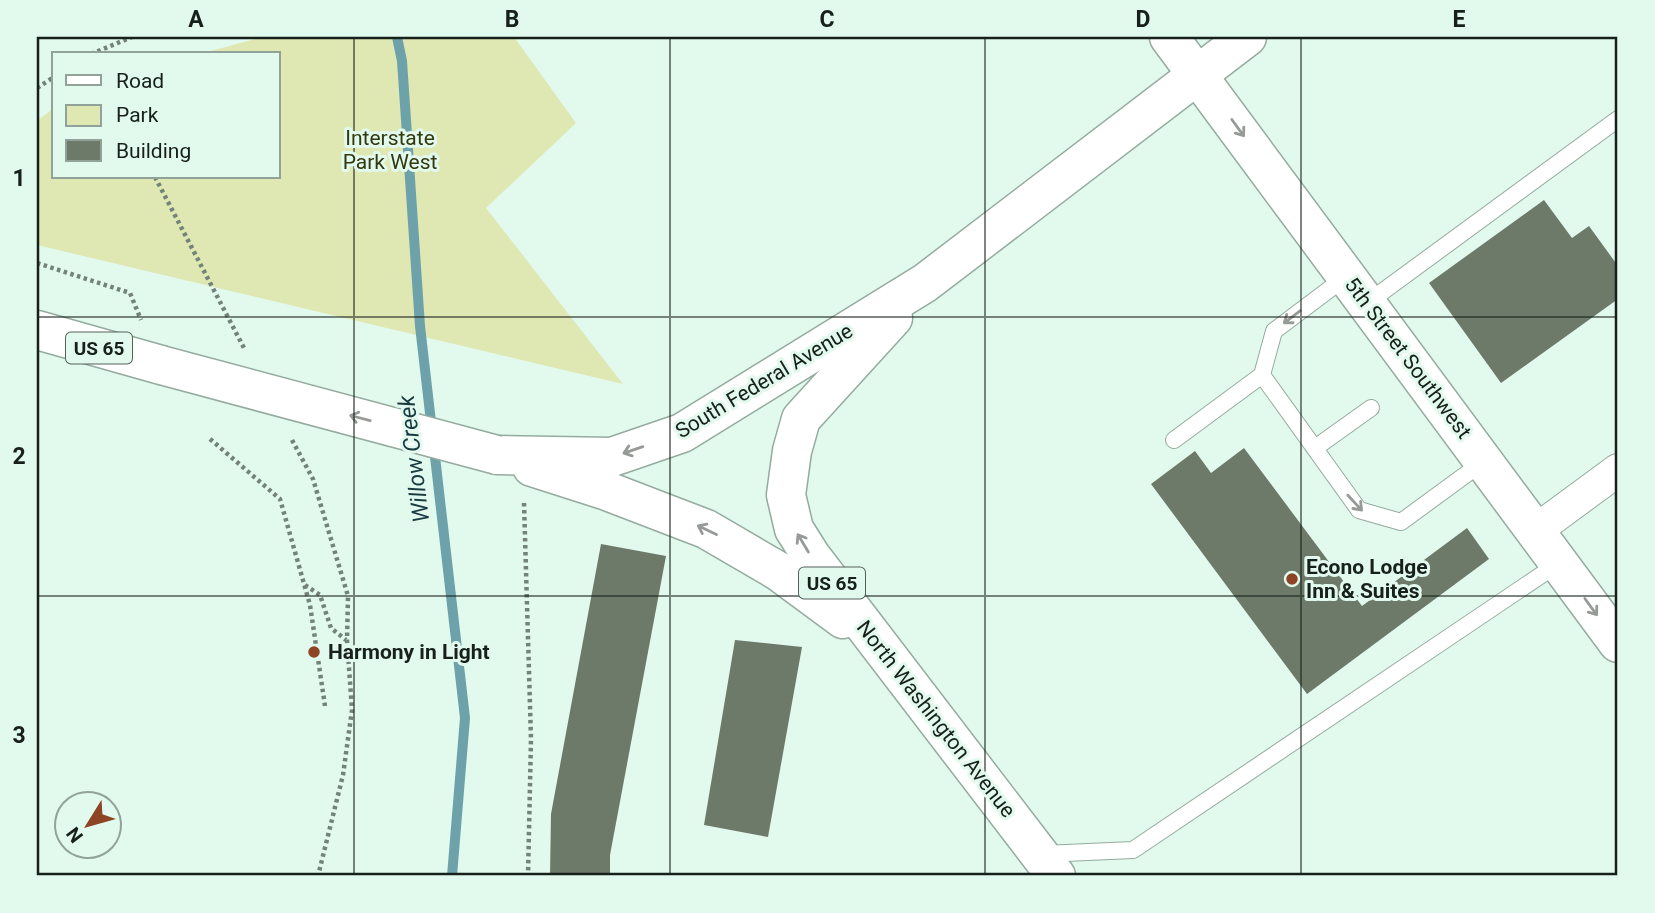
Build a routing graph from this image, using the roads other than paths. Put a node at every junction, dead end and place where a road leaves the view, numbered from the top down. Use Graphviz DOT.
graph roads {
  1 [pos="1169,37"];
  2 [pos="1247,37"];
  3 [pos="1197,73"];
  4 [pos="1618,119"];
  5 [pos="925,283"];
  6 [pos="1357,290"];
  7 [pos="37,330"];
  8 [pos="1262,375"];
  9 [pos="1371,408"];
  10 [pos="1174,440"];
  11 [pos="1314,448"];
  12 [pos="496,455"];
  13 [pos="1484,462"];
  14 [pos="1618,470"];
  15 [pos="1535,531"];
  16 [pos="1559,563"];
  17 [pos="1618,643"];
  18 [pos="884,650"];
  19 [pos="1052,869"];
  1 -- 3 [label="main road, 5th Street Southwest"];
  2 -- 3 [label="main road, South Federal Avenue"];
  3 -- 5 [label="main road, South Federal Avenue / US 65"];
  3 -- 6 [label="main road, 5th Street Southwest, one-way"];
  4 -- 6 [label="lane"];
  5 -- 12 [label="main road, South Federal Avenue / US 65, one-way"];
  18 -- 5 [label="main road, North Washington Avenue / US 65, one-way"];
  6 -- 8 [label="lane, one-way"];
  6 -- 13 [label="main road, 5th Street Southwest"];
  12 -- 7 [label="main road, South Federal Avenue / US 65, one-way, bridge"];
  8 -- 10 [label="lane"];
  8 -- 11 [label="lane"];
  9 -- 11 [label="lane"];
  11 -- 13 [label="lane, one-way"];
  18 -- 12 [label="main road, one-way"];
  13 -- 15 [label="main road, 5th Street Southwest"];
  14 -- 15 [label="street"];
  15 -- 16 [label="main road, 5th Street Southwest"];
  16 -- 17 [label="main road, 5th Street Southwest, one-way"];
  16 -- 19 [label="lane"];
  18 -- 19 [label="main road, North Washington Avenue / US 65"];
}
